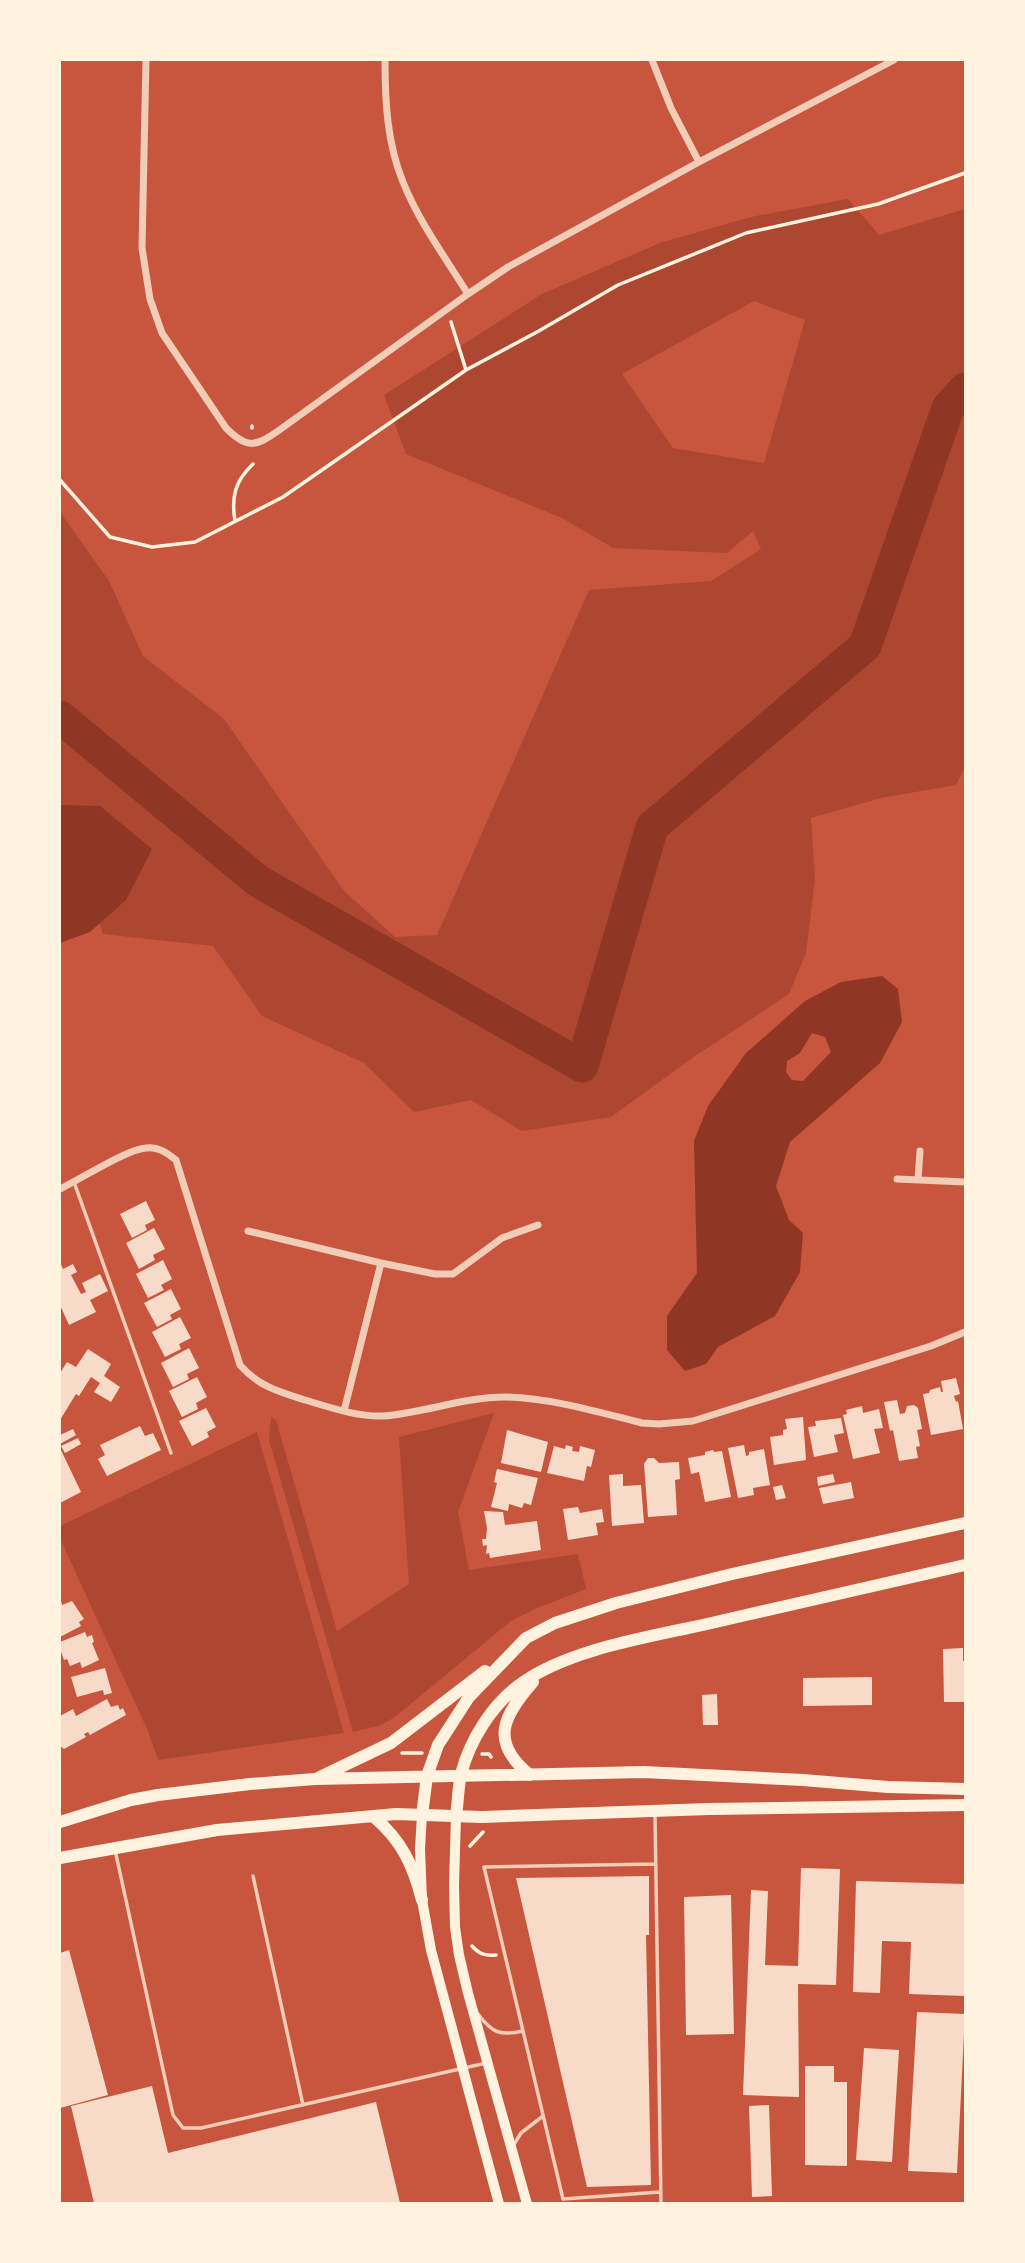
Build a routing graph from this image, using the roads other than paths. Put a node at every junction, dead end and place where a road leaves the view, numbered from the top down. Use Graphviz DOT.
graph roads {
  1 [pos="146,60"];
  2 [pos="385,60"];
  3 [pos="652,60"];
  4 [pos="894,60"];
  5 [pos="699,162"];
  6 [pos="468,294"];
  7 [pos="920,1151"];
  8 [pos="897,1179"];
  9 [pos="918,1180"];
  10 [pos="74,1182"];
  11 [pos="965,1182"];
  12 [pos="60,1189"];
  13 [pos="538,1225"];
  14 [pos="248,1231"];
  15 [pos="381,1263"];
  16 [pos="965,1332"];
  17 [pos="344,1410"];
  18 [pos="171,1453"];
  19 [pos="965,1523"];
  20 [pos="965,1565"];
  21 [pos="526,1638"];
  22 [pos="545,1669"];
  23 [pos="530,1775"];
  24 [pos="427,1776"];
  25 [pos="461,1776"];
  26 [pos="315,1779"];
  27 [pos="965,1789"];
  28 [pos="965,1805"];
  29 [pos="654,1812"];
  30 [pos="422,1815"];
  31 [pos="456,1816"];
  32 [pos="374,1817"];
  33 [pos="60,1822"];
  34 [pos="115,1847"];
  35 [pos="60,1858"];
  36 [pos="655,1864"];
  37 [pos="253,1876"];
  38 [pos="422,1900"];
  39 [pos="468,1993"];
  40 [pos="523,2031"];
  41 [pos="488,2063"];
  42 [pos="463,2069"];
  43 [pos="303,2105"];
  44 [pos="543,2116"];
  45 [pos="511,2150"];
  46 [pos="660,2192"];
  47 [pos="499,2203"];
  48 [pos="527,2203"];
  49 [pos="661,2203"];
  1 -- 6 [label="street"];
  2 -- 6 [label="street"];
  3 -- 5 [label="street"];
  4 -- 5 [label="street"];
  5 -- 6 [label="street"];
  7 -- 9 [label="street"];
  8 -- 9 [label="street"];
  9 -- 11 [label="street"];
  10 -- 12 [label="street"];
  10 -- 17 [label="street"];
  10 -- 18 [label="lane"];
  13 -- 15 [label="street"];
  14 -- 15 [label="street"];
  15 -- 17 [label="street"];
  16 -- 17 [label="street"];
  19 -- 21 [label="highway"];
  20 -- 22 [label="highway"];
  21 -- 24 [label="highway"];
  21 -- 26 [label="highway"];
  22 -- 23 [label="highway"];
  22 -- 25 [label="highway"];
  23 -- 25 [label="highway"];
  23 -- 27 [label="highway"];
  24 -- 25 [label="highway"];
  24 -- 26 [label="highway"];
  24 -- 30 [label="highway"];
  25 -- 31 [label="highway"];
  26 -- 33 [label="highway"];
  28 -- 29 [label="highway"];
  29 -- 31 [label="highway"];
  29 -- 36 [label="lane"];
  30 -- 31 [label="highway"];
  30 -- 32 [label="highway"];
  30 -- 38 [label="main road"];
  31 -- 39 [label="main road"];
  32 -- 34 [label="highway"];
  32 -- 38 [label="highway"];
  34 -- 35 [label="highway"];
  34 -- 43 [label="lane"];
  36 -- 40 [label="lane"];
  36 -- 46 [label="lane"];
  37 -- 43 [label="lane"];
  38 -- 42 [label="main road"];
  39 -- 40 [label="lane"];
  39 -- 41 [label="main road"];
  40 -- 44 [label="lane"];
  41 -- 42 [label="lane"];
  41 -- 45 [label="main road"];
  42 -- 43 [label="lane"];
  42 -- 47 [label="main road"];
  44 -- 45 [label="lane"];
  44 -- 46 [label="lane"];
  45 -- 48 [label="main road"];
  46 -- 49 [label="lane"];
}
